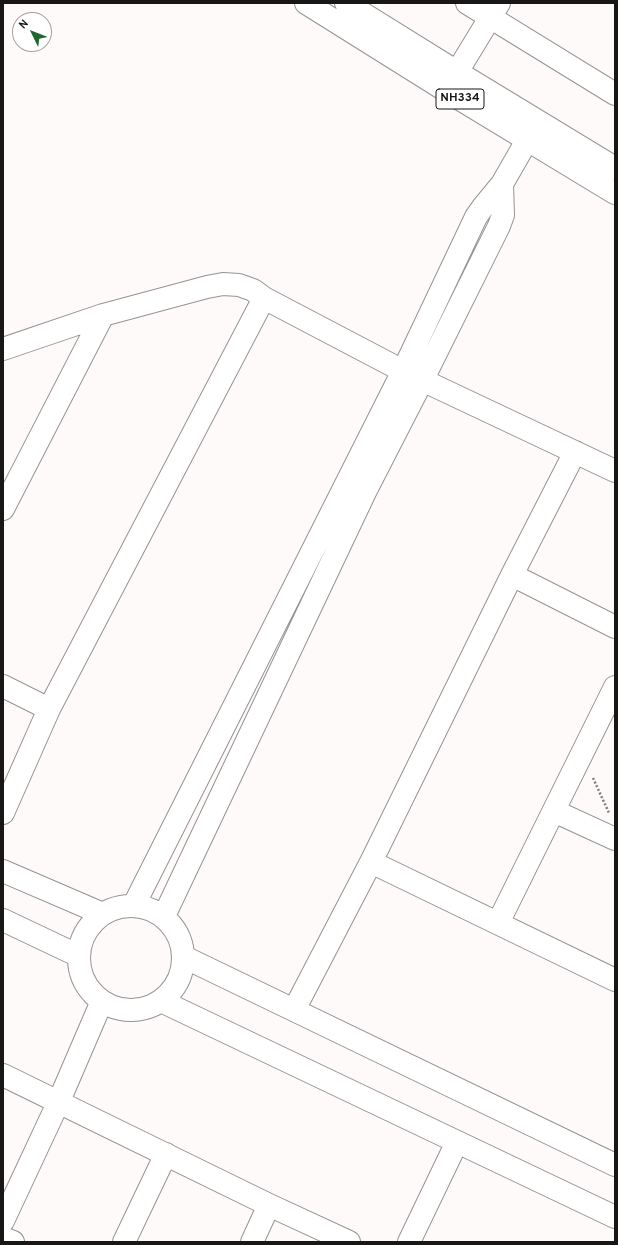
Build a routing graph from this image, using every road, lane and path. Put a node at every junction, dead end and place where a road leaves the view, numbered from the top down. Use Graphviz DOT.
graph roads {
  1 [pos="306,3"];
  2 [pos="346,3"];
  3 [pos="467,3"];
  4 [pos="494,10"];
  5 [pos="457,72"];
  6 [pos="615,94"];
  7 [pos="538,121"];
  8 [pos="527,140"];
  9 [pos="615,168"];
  10 [pos="615,193"];
  11 [pos="264,298"];
  12 [pos="103,316"];
  13 [pos="3,349"];
  14 [pos="413,375"];
  15 [pos="575,452"];
  16 [pos="615,471"];
  17 [pos="3,509"];
  18 [pos="512,576"];
  19 [pos="615,627"];
  20 [pos="3,686"];
  21 [pos="615,687"];
  22 [pos="49,709"];
  23 [pos="591,774"];
  24 [pos="554,811"];
  25 [pos="3,813"];
  26 [pos="611,817"];
  27 [pos="615,839"];
  28 [pos="371,862"];
  29 [pos="3,871"];
  30 [pos="134,905"];
  31 [pos="103,914"];
  32 [pos="164,916"];
  33 [pos="3,920"];
  34 [pos="498,923"];
  35 [pos="79,956"];
  36 [pos="184,957"];
  37 [pos="615,980"];
  38 [pos="102,1001"];
  39 [pos="161,1001"];
  40 [pos="294,1010"];
  41 [pos="3,1075"];
  42 [pos="59,1101"];
  43 [pos="457,1142"];
  44 [pos="166,1154"];
  45 [pos="615,1165"];
  46 [pos="269,1205"];
  47 [pos="615,1217"];
  48 [pos="3,1221"];
  49 [pos="3,1238"];
  50 [pos="13,1242"];
  51 [pos="124,1242"];
  52 [pos="252,1242"];
  53 [pos="349,1242"];
  54 [pos="409,1242"];
  1 -- 8 [label="main road, NH334"];
  2 -- 5 [label="main road, NH334"];
  3 -- 4 [label="main road"];
  4 -- 5 [label="main road"];
  4 -- 6 [label="main road"];
  5 -- 7 [label="main road, NH334"];
  7 -- 8 [label="main road"];
  7 -- 9 [label="main road, NH334"];
  8 -- 10 [label="main road, NH334"];
  8 -- 14 [label="main road"];
  11 -- 12 [label="main road"];
  11 -- 14 [label="main road"];
  11 -- 22 [label="main road"];
  12 -- 13 [label="main road"];
  12 -- 17 [label="main road"];
  14 -- 15 [label="main road"];
  14 -- 30 [label="main road"];
  14 -- 32 [label="main road"];
  15 -- 16 [label="main road"];
  15 -- 18 [label="main road"];
  18 -- 19 [label="main road"];
  18 -- 28 [label="main road"];
  20 -- 22 [label="main road"];
  21 -- 24 [label="main road"];
  22 -- 25 [label="main road"];
  23 -- 26 [label="path"];
  24 -- 27 [label="main road"];
  24 -- 34 [label="main road"];
  28 -- 34 [label="main road"];
  28 -- 40 [label="main road"];
  29 -- 31 [label="main road"];
  30 -- 31 [label="main road"];
  30 -- 32 [label="main road"];
  31 -- 35 [label="main road"];
  32 -- 36 [label="main road"];
  33 -- 35 [label="main road"];
  34 -- 37 [label="main road"];
  35 -- 38 [label="main road"];
  36 -- 39 [label="main road"];
  36 -- 40 [label="main road"];
  38 -- 39 [label="main road"];
  38 -- 42 [label="main road"];
  39 -- 43 [label="main road"];
  40 -- 45 [label="main road"];
  41 -- 42 [label="main road"];
  42 -- 44 [label="main road"];
  42 -- 48 [label="main road"];
  43 -- 47 [label="main road"];
  43 -- 54 [label="main road"];
  44 -- 46 [label="main road"];
  44 -- 51 [label="main road"];
  46 -- 52 [label="main road"];
  46 -- 53 [label="main road"];
  49 -- 50 [label="main road"];
}
